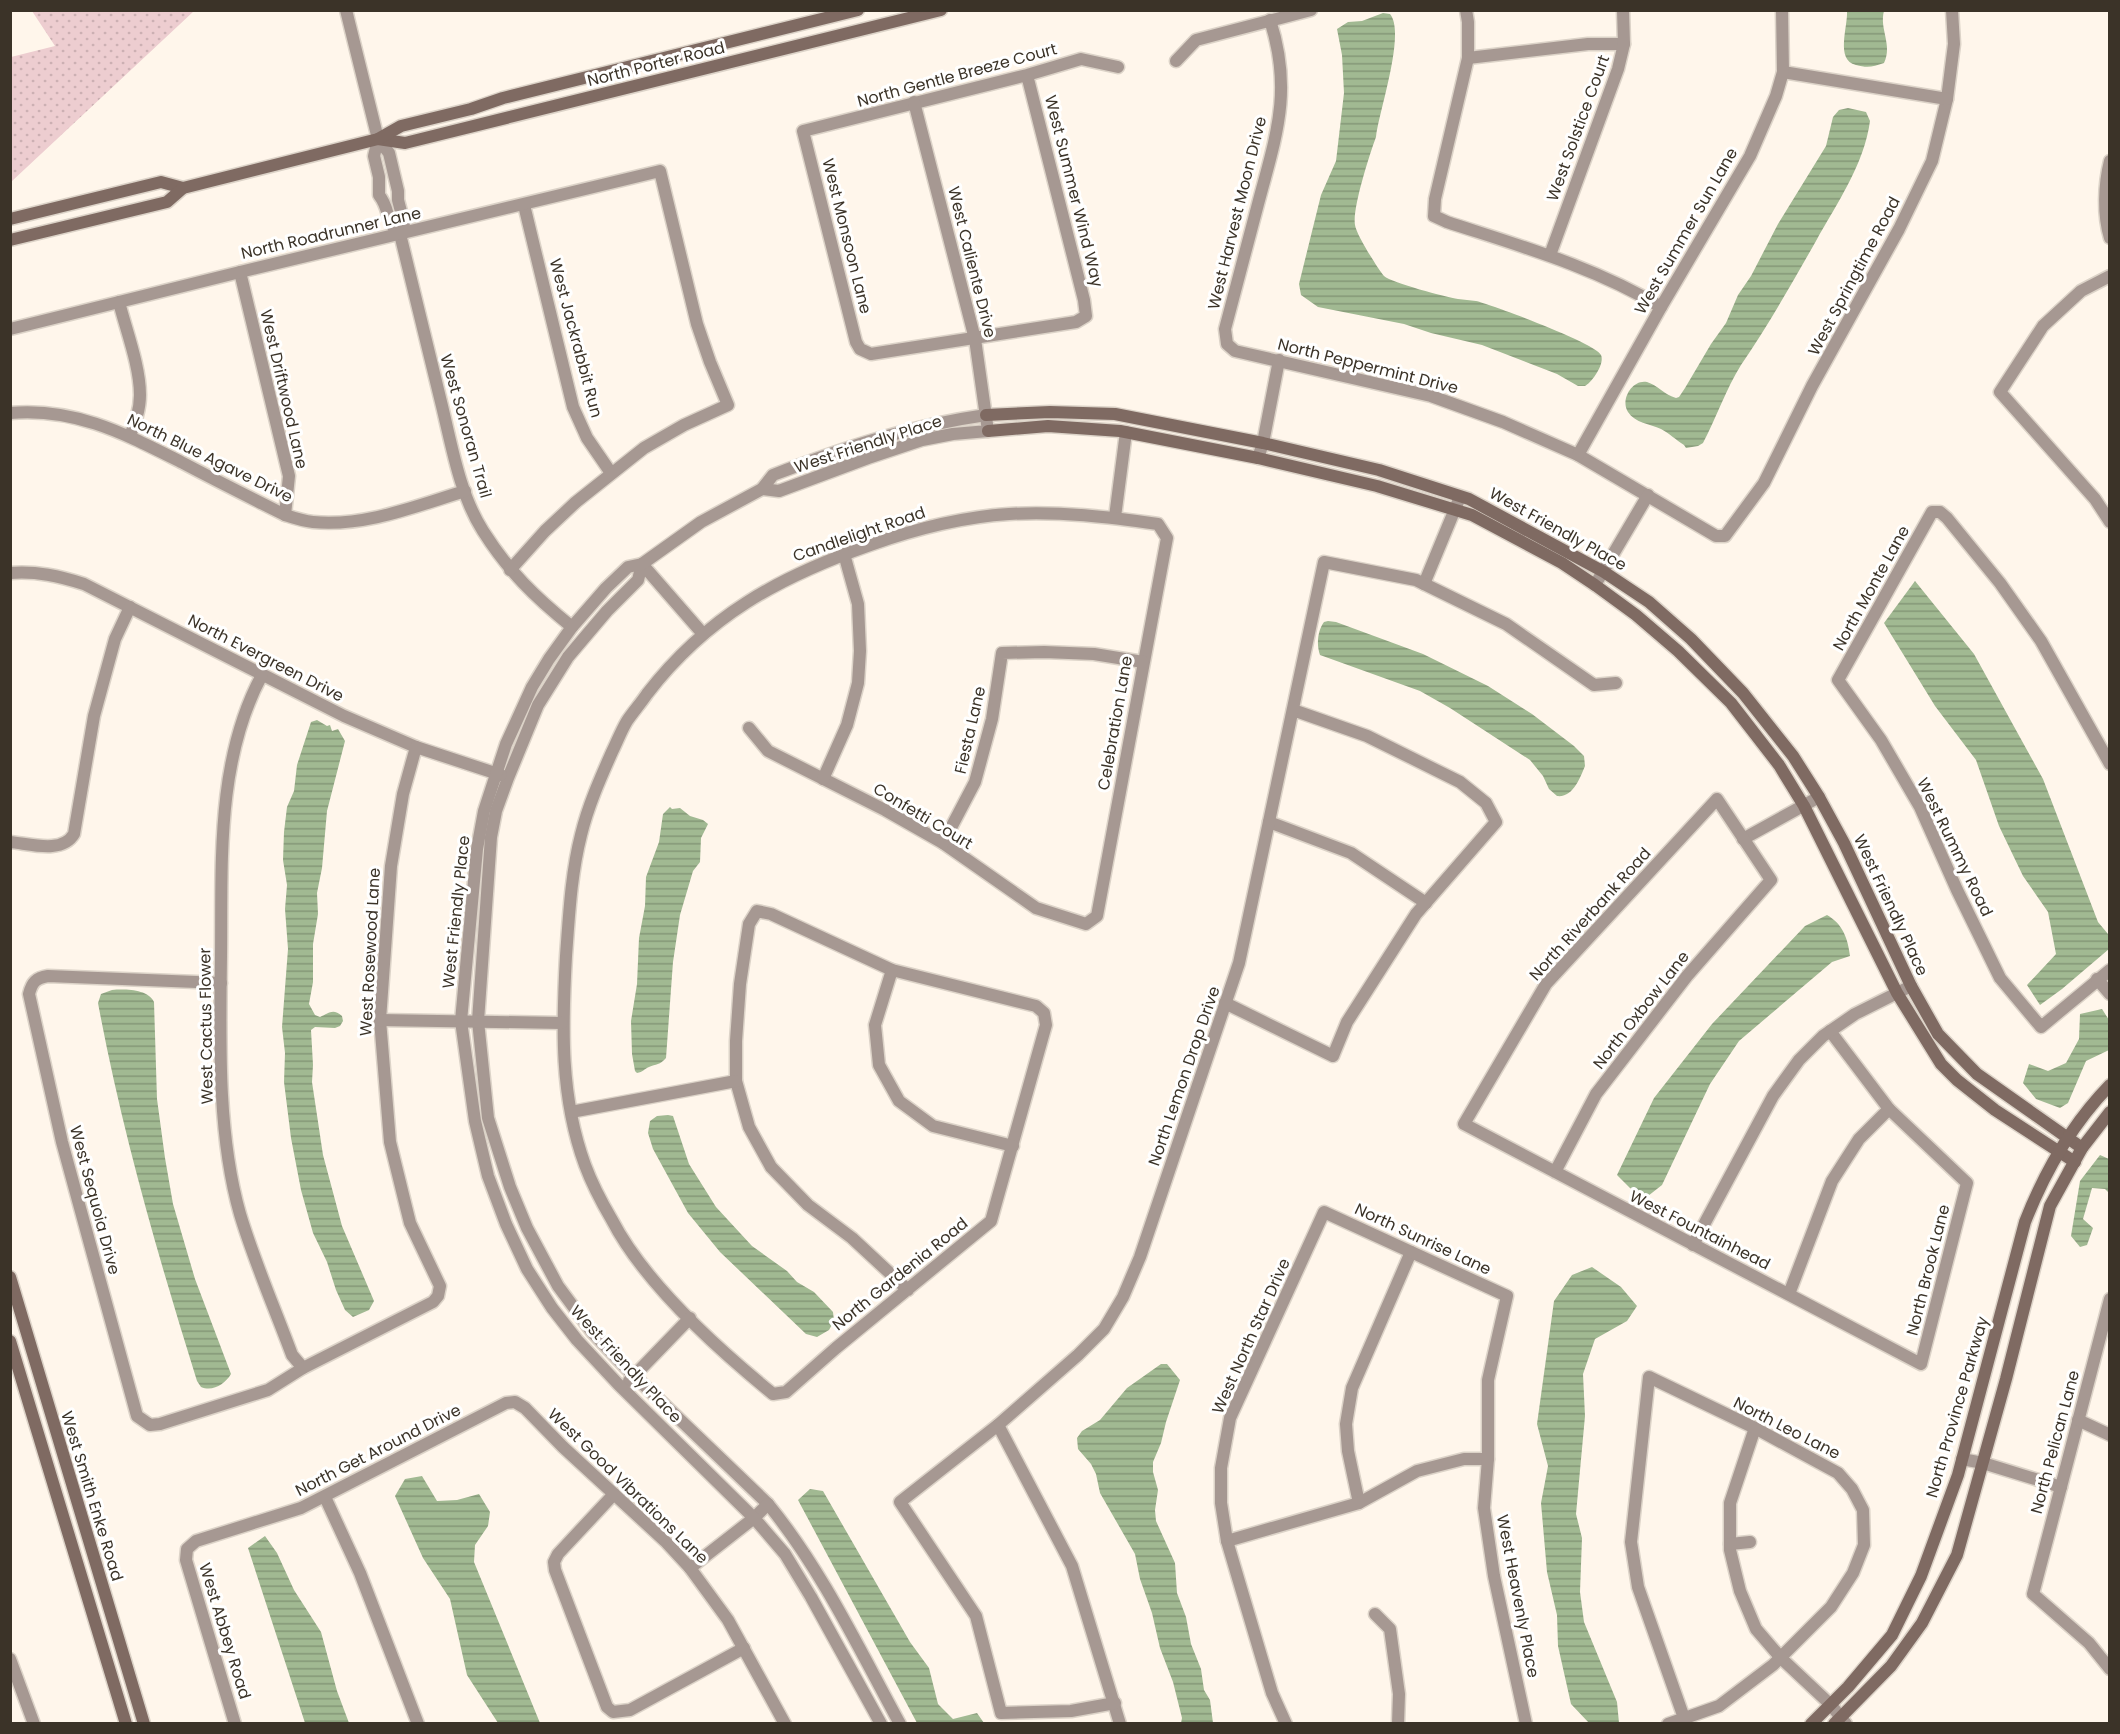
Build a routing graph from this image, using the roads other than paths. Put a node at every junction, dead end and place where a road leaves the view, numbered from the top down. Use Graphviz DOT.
graph roads {
  1 [pos="346,10"];
  2 [pos="858,10"];
  3 [pos="941,10"];
  4 [pos="1311,10"];
  5 [pos="1466,10"];
  6 [pos="1623,10"];
  7 [pos="1782,10"];
  8 [pos="1952,10"];
  9 [pos="1270,20"];
  10 [pos="1624,44"];
  11 [pos="1468,58"];
  12 [pos="1176,61"];
  13 [pos="1118,68"];
  14 [pos="1783,72"];
  15 [pos="1027,75"];
  16 [pos="1947,99"];
  17 [pos="914,102"];
  18 [pos="803,131"];
  19 [pos="378,139"];
  20 [pos="2109,161"];
  21 [pos="183,188"];
  22 [pos="524,205"];
  23 [pos="10,219"];
  24 [pos="400,234"];
  25 [pos="2109,238"];
  26 [pos="10,240"];
  27 [pos="1550,255"];
  28 [pos="240,272"];
  29 [pos="2109,276"];
  30 [pos="119,302"];
  31 [pos="1661,307"];
  32 [pos="10,329"];
  33 [pos="975,339"];
  34 [pos="1227,344"];
  35 [pos="1279,360"];
  36 [pos="10,413"];
  37 [pos="986,415"];
  38 [pos="988,431"];
  39 [pos="1126,432"];
  40 [pos="130,436"];
  41 [pos="1263,443"];
  42 [pos="1578,455"];
  43 [pos="1258,458"];
  44 [pos="611,473"];
  45 [pos="762,489"];
  46 [pos="465,491"];
  47 [pos="1648,495"];
  48 [pos="1460,496"];
  49 [pos="1456,509"];
  50 [pos="285,515"];
  51 [pos="1115,518"];
  52 [pos="2109,522"];
  53 [pos="1158,524"];
  54 [pos="1725,536"];
  55 [pos="844,554"];
  56 [pos="642,564"];
  57 [pos="510,570"];
  58 [pos="1604,572"];
  59 [pos="10,573"];
  60 [pos="1424,584"];
  61 [pos="1595,585"];
  62 [pos="130,607"];
  63 [pos="572,627"];
  64 [pos="703,634"];
  65 [pos="1143,662"];
  66 [pos="262,675"];
  67 [pos="1838,680"];
  68 [pos="1616,683"];
  69 [pos="1293,710"];
  70 [pos="749,728"];
  71 [pos="416,747"];
  72 [pos="2109,764"];
  73 [pos="495,773"];
  74 [pos="508,778"];
  75 [pos="823,779"];
  76 [pos="1819,797"];
  77 [pos="1804,806"];
  78 [pos="1269,822"];
  79 [pos="1743,839"];
  80 [pos="10,842"];
  81 [pos="943,843"];
  82 [pos="1426,903"];
  83 [pos="1086,924"];
  84 [pos="892,970"];
  85 [pos="2109,970"];
  86 [pos="2097,979"];
  87 [pos="221,983"];
  88 [pos="1911,986"];
  89 [pos="1897,993"];
  90 [pos="2109,994"];
  91 [pos="1225,1003"];
  92 [pos="380,1020"];
  93 [pos="478,1021"];
  94 [pos="461,1022"];
  95 [pos="562,1023"];
  96 [pos="1830,1031"];
  97 [pos="736,1081"];
  98 [pos="2109,1085"];
  99 [pos="1889,1109"];
  100 [pos="571,1112"];
  101 [pos="2109,1112"];
  102 [pos="1464,1124"];
  103 [pos="2067,1138"];
  104 [pos="1012,1146"];
  105 [pos="2082,1148"];
  106 [pos="2058,1151"];
  107 [pos="2074,1162"];
  108 [pos="1555,1172"];
  109 [pos="1324,1212"];
  110 [pos="1693,1245"];
  111 [pos="1411,1252"];
  112 [pos="10,1277"];
  113 [pos="908,1290"];
  114 [pos="1789,1294"];
  115 [pos="1507,1296"];
  116 [pos="2109,1299"];
  117 [pos="690,1318"];
  118 [pos="10,1341"];
  119 [pos="1921,1365"];
  120 [pos="303,1368"];
  121 [pos="634,1376"];
  122 [pos="622,1388"];
  123 [pos="774,1394"];
  124 [pos="515,1402"];
  125 [pos="2078,1420"];
  126 [pos="998,1425"];
  127 [pos="1755,1428"];
  128 [pos="2109,1436"];
  129 [pos="1488,1459"];
  130 [pos="1962,1459"];
  131 [pos="1983,1463"];
  132 [pos="2061,1486"];
  133 [pos="614,1494"];
  134 [pos="325,1497"];
  135 [pos="1359,1503"];
  136 [pos="768,1504"];
  137 [pos="754,1518"];
  138 [pos="1227,1541"];
  139 [pos="1750,1542"];
  140 [pos="1730,1544"];
  141 [pos="187,1549"];
  142 [pos="690,1568"];
  143 [pos="1375,1614"];
  144 [pos="744,1648"];
  145 [pos="1781,1658"];
  146 [pos="10,1659"];
  147 [pos="2109,1669"];
  148 [pos="1115,1703"];
  149 [pos="1837,1716"];
  150 [pos="1684,1718"];
  151 [pos="1284,1722"];
  152 [pos="34,1724"];
  153 [pos="126,1724"];
  154 [pos="144,1724"];
  155 [pos="236,1724"];
  156 [pos="418,1724"];
  157 [pos="785,1724"];
  158 [pos="881,1724"];
  159 [pos="900,1724"];
  160 [pos="1120,1724"];
  161 [pos="1398,1724"];
  162 [pos="1526,1724"];
  163 [pos="1668,1724"];
  164 [pos="1811,1724"];
  1 -- 19 [label="street"];
  2 -- 19 [label="street, North Porter Road"];
  3 -- 19 [label="street, North Porter Road"];
  4 -- 9 [label="street"];
  5 -- 11 [label="street"];
  6 -- 10 [label="street, West Solstice Court"];
  7 -- 14 [label="street, West Summer Sun Lane"];
  8 -- 16 [label="street, West Springtime Road"];
  9 -- 12 [label="street"];
  9 -- 34 [label="street, West Harvest Moon Drive"];
  10 -- 11 [label="street"];
  10 -- 27 [label="street, West Solstice Court"];
  11 -- 27 [label="street"];
  13 -- 15 [label="street, North Gentle Breeze Court"];
  14 -- 16 [label="street"];
  14 -- 31 [label="street, West Summer Sun Lane"];
  15 -- 17 [label="street, North Gentle Breeze Court"];
  15 -- 33 [label="street, West Summer Wind Way"];
  16 -- 54 [label="street, West Springtime Road"];
  17 -- 18 [label="street, North Gentle Breeze Court"];
  17 -- 33 [label="street, West Caliente Drive"];
  18 -- 33 [label="street, West Monsoon Lane"];
  19 -- 21 [label="street, North Porter Road"];
  19 -- 24 [label="street, West Sonoran Trail"];
  19 -- 24 [label="street, West Sonoran Trail"];
  20 -- 25 [label="street"];
  21 -- 23 [label="street, North Porter Road"];
  21 -- 26 [label="street, North Porter Road"];
  22 -- 24 [label="street, North Roadrunner Lane"];
  22 -- 44 [label="street, West Jackrabbit Run"];
  22 -- 44 [label="street, North Roadrunner Lane"];
  24 -- 28 [label="street, North Roadrunner Lane"];
  24 -- 46 [label="street, West Sonoran Trail"];
  27 -- 31 [label="street"];
  28 -- 30 [label="street, North Roadrunner Lane"];
  28 -- 50 [label="street, West Driftwood Lane"];
  29 -- 52 [label="street"];
  30 -- 32 [label="street, North Roadrunner Lane"];
  30 -- 40 [label="street"];
  31 -- 42 [label="street, West Summer Sun Lane"];
  33 -- 37 [label="street, West Caliente Drive"];
  34 -- 35 [label="street, North Peppermint Drive"];
  35 -- 41 [label="street"];
  35 -- 42 [label="street, North Peppermint Drive"];
  36 -- 40 [label="street, North Blue Agave Drive"];
  37 -- 38 [label="street, West Caliente Drive"];
  37 -- 41 [label="street, West Friendly Place"];
  37 -- 45 [label="street, West Friendly Place"];
  38 -- 39 [label="street, West Friendly Place"];
  38 -- 45 [label="street, West Friendly Place"];
  39 -- 43 [label="street, West Friendly Place"];
  39 -- 51 [label="street"];
  40 -- 50 [label="street, North Blue Agave Drive"];
  41 -- 43 [label="street"];
  41 -- 48 [label="street, West Friendly Place"];
  42 -- 47 [label="street, North Peppermint Drive"];
  43 -- 49 [label="street, West Friendly Place"];
  44 -- 57 [label="street"];
  45 -- 56 [label="street, West Friendly Place"];
  46 -- 50 [label="street, North Blue Agave Drive"];
  46 -- 57 [label="street, West Sonoran Trail"];
  47 -- 54 [label="street, North Peppermint Drive"];
  47 -- 58 [label="street"];
  48 -- 49 [label="street"];
  48 -- 58 [label="street, West Friendly Place"];
  49 -- 60 [label="street"];
  49 -- 61 [label="street, West Friendly Place"];
  51 -- 53 [label="street, Candlelight Road"];
  51 -- 55 [label="street, Candlelight Road"];
  53 -- 65 [label="street, Celebration Lane"];
  55 -- 64 [label="street, Candlelight Road"];
  55 -- 75 [label="street"];
  56 -- 63 [label="street, West Friendly Place"];
  56 -- 64 [label="street"];
  56 -- 74 [label="street, West Friendly Place"];
  57 -- 63 [label="street, West Sonoran Trail"];
  58 -- 61 [label="street"];
  58 -- 76 [label="street, West Friendly Place"];
  59 -- 62 [label="street, North Evergreen Drive"];
  60 -- 68 [label="street"];
  60 -- 69 [label="street, North Lemon Drop Drive"];
  61 -- 77 [label="street, West Friendly Place"];
  62 -- 66 [label="street, North Evergreen Drive"];
  62 -- 80 [label="street"];
  63 -- 73 [label="street, West Friendly Place"];
  64 -- 95 [label="street, Candlelight Road"];
  65 -- 81 [label="street, Fiesta Lane"];
  65 -- 83 [label="street, Celebration Lane"];
  66 -- 71 [label="street, North Evergreen Drive"];
  66 -- 87 [label="street, West Cactus Flower"];
  67 -- 72 [label="street, North Monte Lane"];
  67 -- 86 [label="street, West Rummy Road"];
  69 -- 78 [label="street, North Lemon Drop Drive"];
  69 -- 82 [label="street"];
  70 -- 75 [label="street, Confetti Court"];
  71 -- 73 [label="street, North Evergreen Drive"];
  71 -- 92 [label="street, West Rosewood Lane"];
  73 -- 74 [label="street, North Evergreen Drive"];
  73 -- 94 [label="street, West Friendly Place"];
  74 -- 93 [label="street, West Friendly Place"];
  75 -- 81 [label="street, Confetti Court"];
  76 -- 77 [label="street"];
  76 -- 88 [label="street, West Friendly Place"];
  77 -- 79 [label="street"];
  77 -- 89 [label="street, West Friendly Place"];
  78 -- 82 [label="street"];
  78 -- 91 [label="street, North Lemon Drop Drive"];
  79 -- 102 [label="street, North Riverbank Road"];
  79 -- 108 [label="street, North Oxbow Lane"];
  81 -- 83 [label="street, Confetti Court"];
  82 -- 91 [label="street"];
  84 -- 97 [label="street"];
  84 -- 104 [label="street"];
  84 -- 104 [label="street, North Gardenia Road"];
  85 -- 86 [label="street"];
  86 -- 90 [label="street"];
  87 -- 120 [label="street, West Cactus Flower"];
  87 -- 120 [label="street, West Sequoia Drive"];
  88 -- 89 [label="street"];
  88 -- 103 [label="street, West Friendly Place"];
  89 -- 96 [label="street"];
  89 -- 106 [label="street, West Friendly Place"];
  91 -- 126 [label="street, North Lemon Drop Drive"];
  92 -- 94 [label="street"];
  92 -- 120 [label="street, West Rosewood Lane"];
  93 -- 94 [label="street"];
  93 -- 95 [label="street"];
  93 -- 121 [label="street, West Friendly Place"];
  94 -- 122 [label="street, West Friendly Place"];
  95 -- 100 [label="street, Candlelight Road"];
  96 -- 99 [label="street"];
  96 -- 110 [label="street"];
  97 -- 100 [label="street"];
  97 -- 113 [label="street"];
  98 -- 103 [label="street, North Province Parkway"];
  99 -- 114 [label="street"];
  99 -- 119 [label="street, North Brook Lane"];
  100 -- 117 [label="street, Candlelight Road"];
  101 -- 105 [label="street, North Province Parkway"];
  102 -- 108 [label="street, West Fountainhead"];
  103 -- 105 [label="street, West Friendly Place"];
  103 -- 106 [label="street, North Province Parkway"];
  104 -- 113 [label="street, North Gardenia Road"];
  105 -- 107 [label="street, North Province Parkway"];
  106 -- 107 [label="street, West Friendly Place"];
  106 -- 130 [label="street, North Province Parkway"];
  107 -- 131 [label="street, North Province Parkway"];
  108 -- 110 [label="street, West Fountainhead"];
  109 -- 111 [label="street, North Sunrise Lane"];
  109 -- 138 [label="street, West North Star Drive"];
  110 -- 114 [label="street, West Fountainhead"];
  111 -- 115 [label="street, North Sunrise Lane"];
  111 -- 135 [label="street"];
  112 -- 154 [label="street, West Smith Enke Road"];
  113 -- 123 [label="street, North Gardenia Road"];
  114 -- 119 [label="street, West Fountainhead"];
  115 -- 129 [label="street, West Heavenly Place"];
  116 -- 125 [label="street, North Pelican Lane"];
  117 -- 121 [label="street"];
  117 -- 123 [label="street, Candlelight Road"];
  118 -- 153 [label="street, West Smith Enke Road"];
  121 -- 122 [label="street"];
  121 -- 136 [label="street, West Friendly Place"];
  122 -- 137 [label="street, West Friendly Place"];
  124 -- 133 [label="street, West Good Vibrations Lane"];
  124 -- 134 [label="street, North Get Around Drive"];
  125 -- 128 [label="street"];
  125 -- 132 [label="street, North Pelican Lane"];
  126 -- 148 [label="street"];
  126 -- 148 [label="street, North Lemon Drop Drive"];
  127 -- 140 [label="street"];
  127 -- 145 [label="street, North Leo Lane"];
  127 -- 150 [label="street, North Leo Lane"];
  129 -- 135 [label="street"];
  129 -- 162 [label="street, West Heavenly Place"];
  130 -- 131 [label="street"];
  130 -- 149 [label="street, North Province Parkway"];
  131 -- 132 [label="street"];
  131 -- 149 [label="street, North Province Parkway"];
  132 -- 147 [label="street, North Pelican Lane"];
  133 -- 142 [label="street, West Good Vibrations Lane"];
  133 -- 144 [label="street"];
  134 -- 141 [label="street, North Get Around Drive"];
  134 -- 156 [label="street"];
  135 -- 138 [label="street"];
  136 -- 137 [label="street"];
  136 -- 159 [label="street, West Friendly Place"];
  137 -- 142 [label="street"];
  137 -- 158 [label="street, West Friendly Place"];
  138 -- 151 [label="street, West North Star Drive"];
  139 -- 140 [label="street"];
  140 -- 145 [label="street"];
  141 -- 155 [label="street, West Abbey Road"];
  142 -- 144 [label="street, West Good Vibrations Lane"];
  143 -- 161 [label="street"];
  144 -- 157 [label="street, West Good Vibrations Lane"];
  145 -- 149 [label="street"];
  145 -- 150 [label="street"];
  146 -- 152 [label="street"];
  148 -- 160 [label="street"];
  149 -- 164 [label="street, North Province Parkway"];
  150 -- 163 [label="street"];
}
